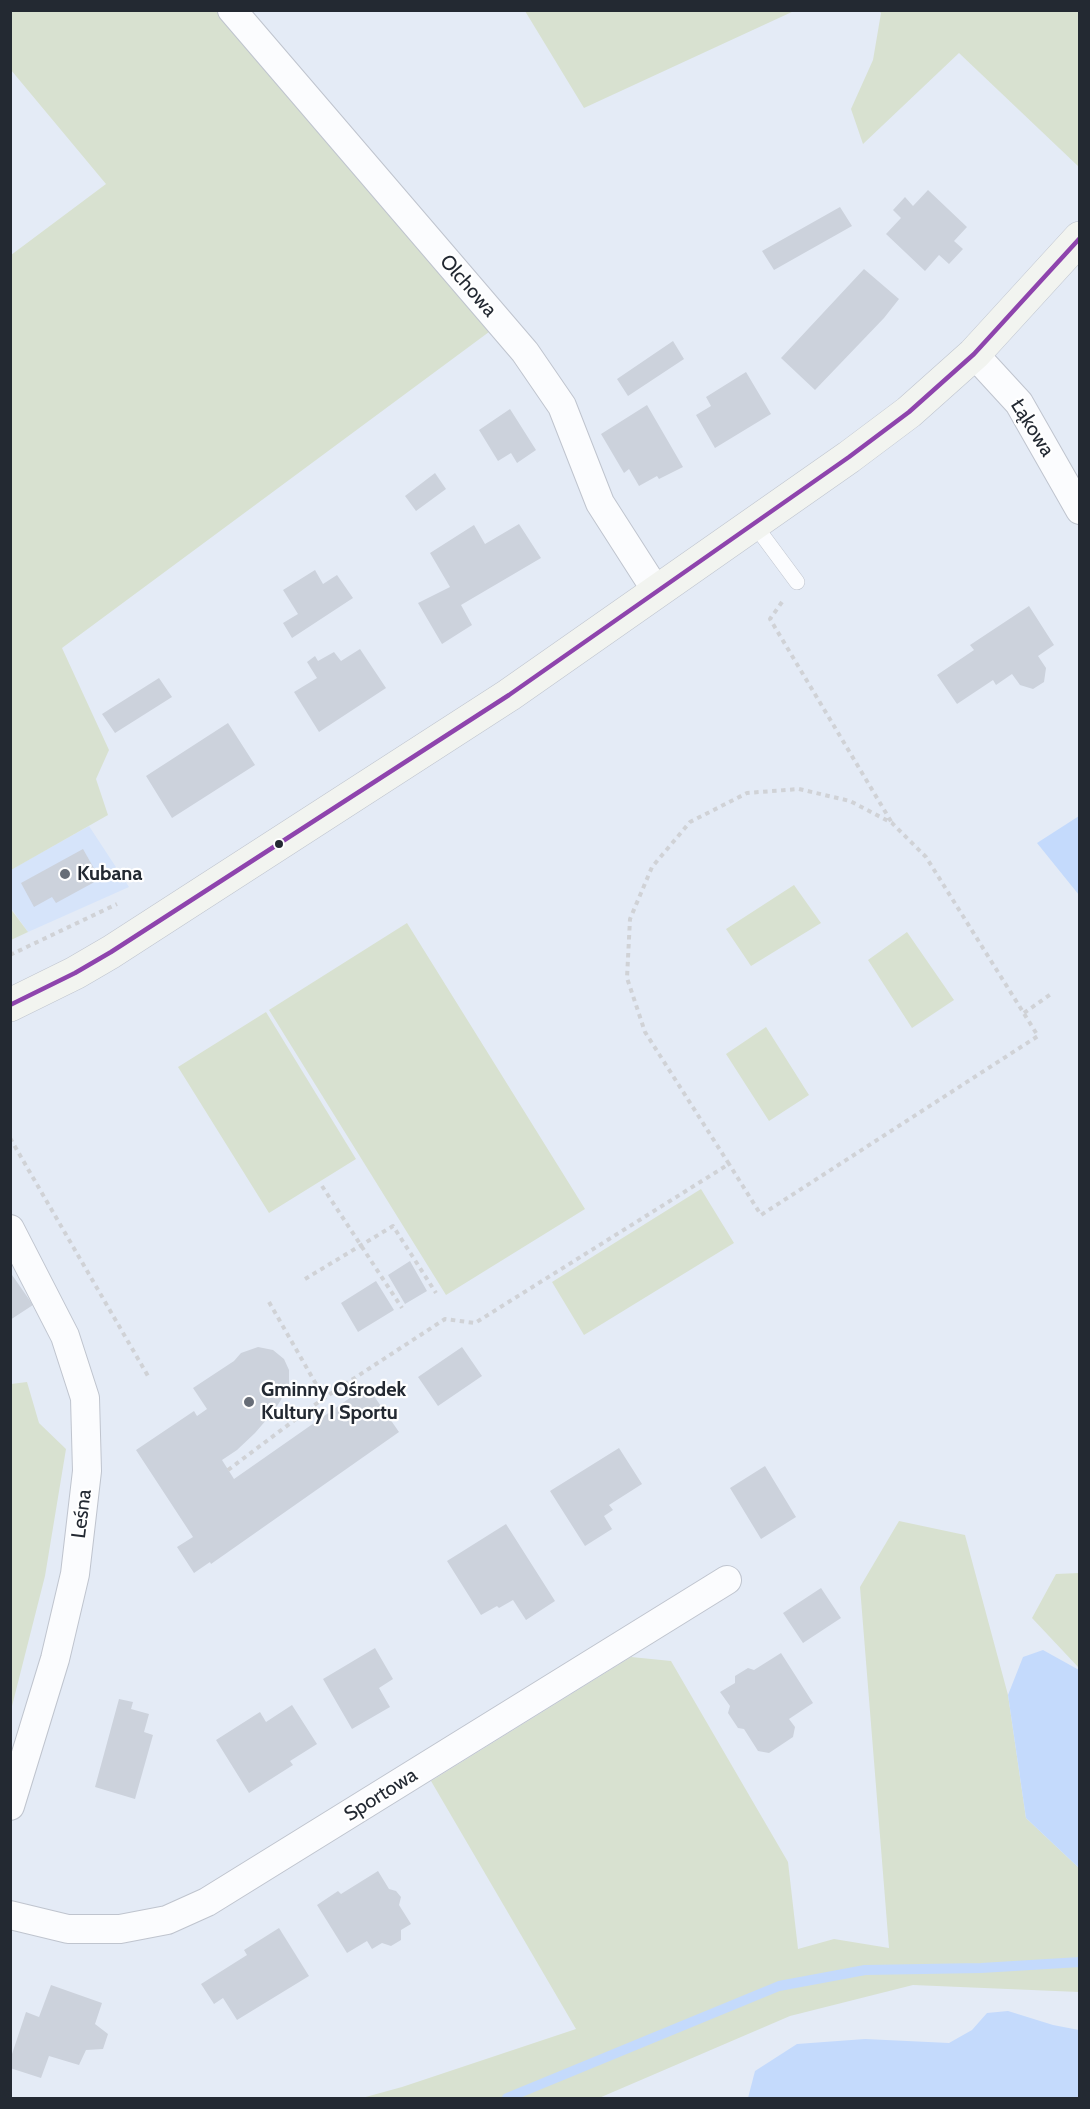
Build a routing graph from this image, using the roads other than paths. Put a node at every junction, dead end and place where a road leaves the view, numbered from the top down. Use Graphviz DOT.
graph roads {
  1 [pos="232,10"];
  2 [pos="1080,238"];
  3 [pos="974,354"];
  4 [pos="1080,510"];
  5 [pos="754,524"];
  6 [pos="797,582"];
  7 [pos="657,592"];
  8 [pos="10,1005"];
  9 [pos="10,1230"];
  10 [pos="727,1580"];
  11 [pos="10,1806"];
  12 [pos="10,1915"];
  1 -- 7 [label="street, Olchowa"];
  2 -- 3 [label="main road"];
  3 -- 4 [label="street, Łąkowa"];
  3 -- 5 [label="main road"];
  5 -- 6 [label="lane"];
  5 -- 7 [label="main road"];
  7 -- 8 [label="main road"];
  9 -- 11 [label="street, Leśna"];
  10 -- 12 [label="street, Sportowa"];
}
